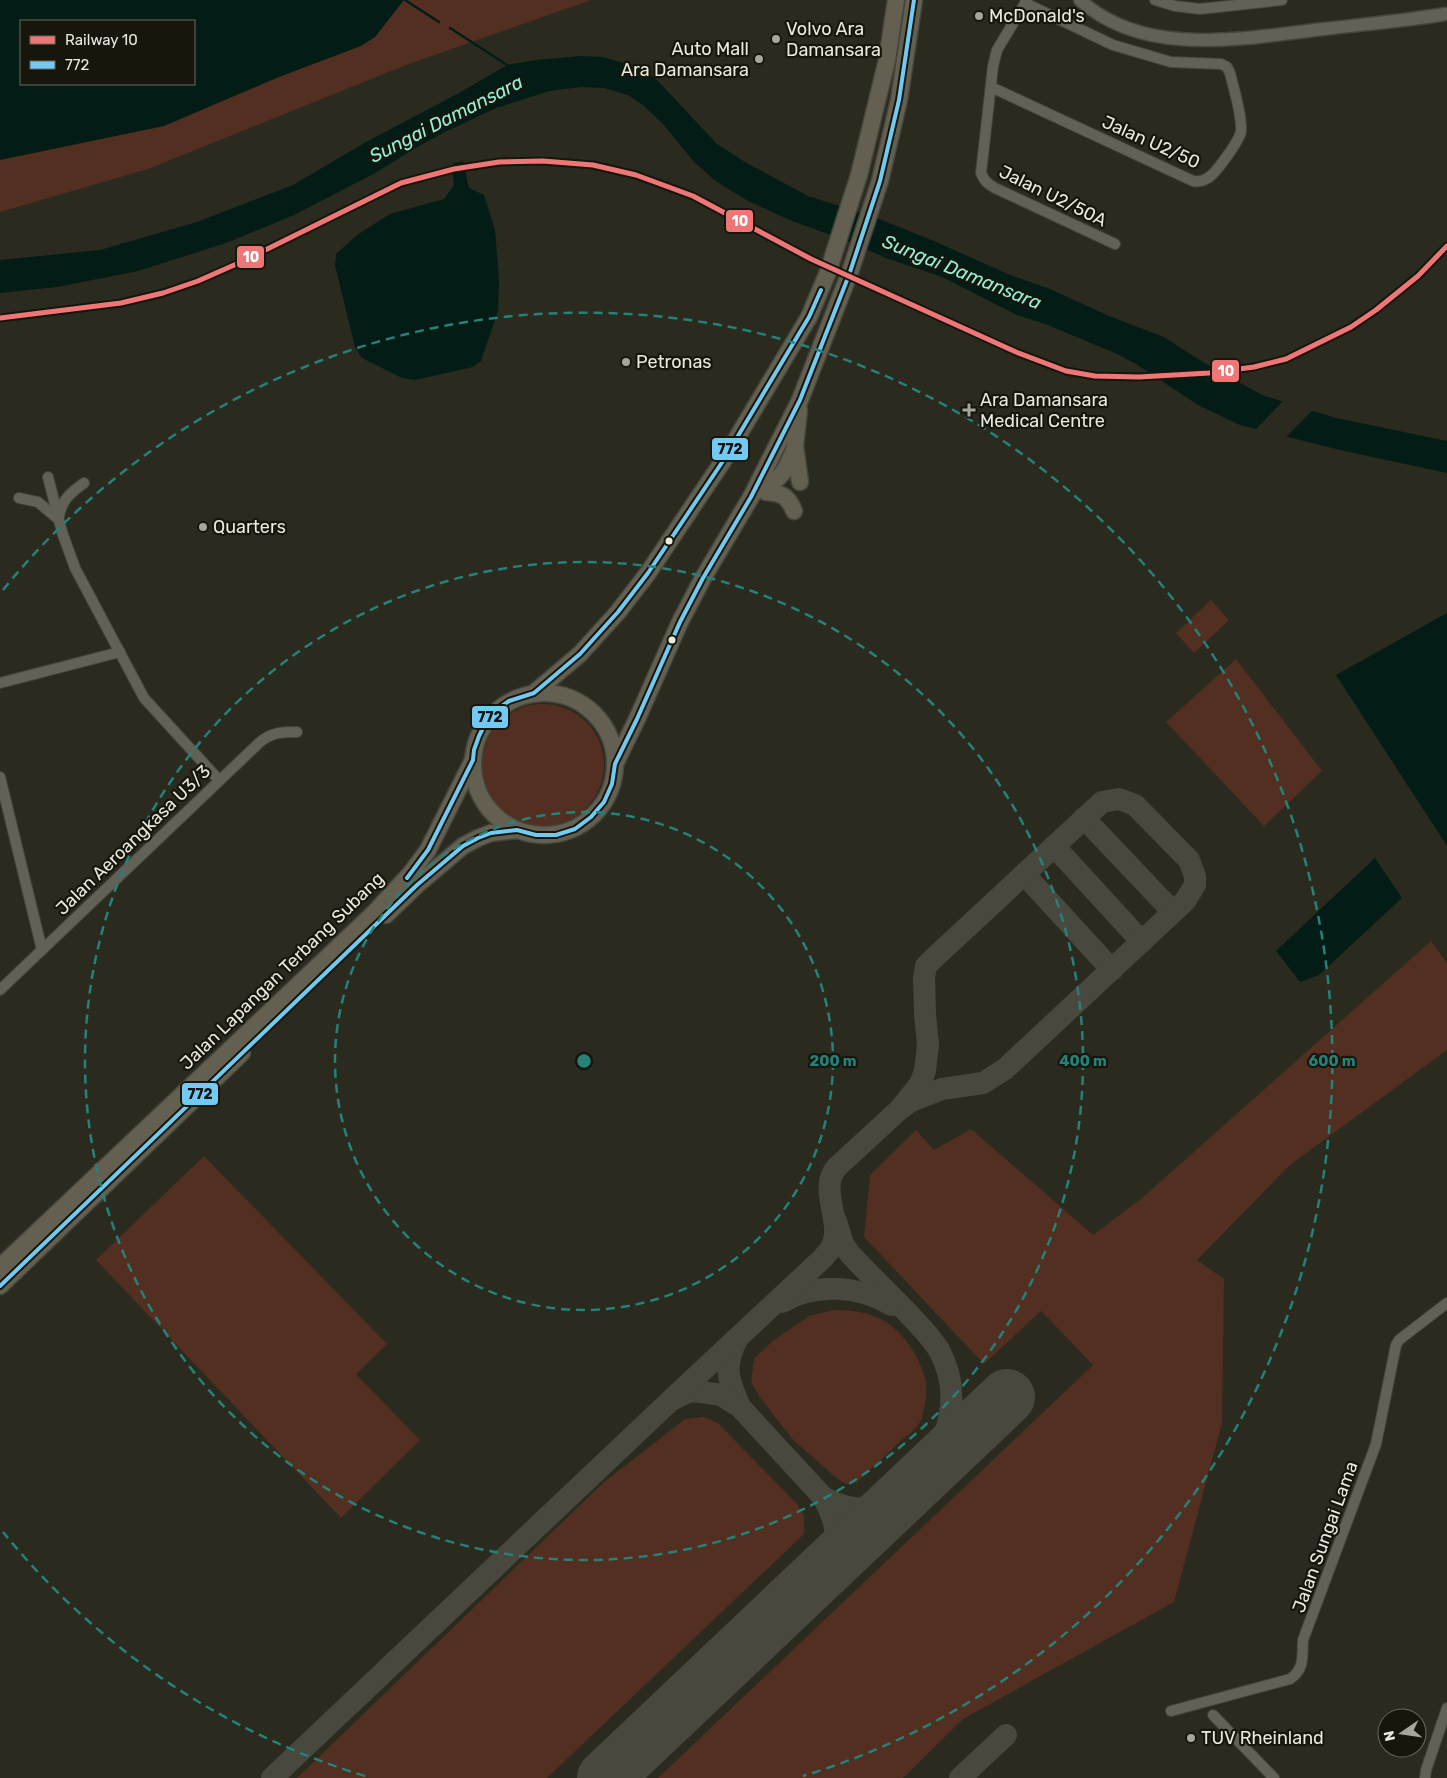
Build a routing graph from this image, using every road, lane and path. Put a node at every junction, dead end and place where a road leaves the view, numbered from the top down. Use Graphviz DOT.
graph roads {
  1 [pos="896,0"];
  2 [pos="914,0"];
  3 [pos="1080,0"];
  4 [pos="1155,0"];
  5 [pos="1282,0"];
  6 [pos="1026,1"];
  7 [pos="1445,14"];
  8 [pos="991,87"];
  9 [pos="1116,244"];
  10 [pos="800,400"];
  11 [pos="796,446"];
  12 [pos="48,476"];
  13 [pos="84,483"];
  14 [pos="757,493"];
  15 [pos="19,498"];
  16 [pos="794,511"];
  17 [pos="58,520"];
  18 [pos="120,652"];
  19 [pos="0,683"];
  20 [pos="534,693"];
  21 [pos="298,732"];
  22 [pos="473,760"];
  23 [pos="615,764"];
  24 [pos="0,777"];
  25 [pos="219,780"];
  26 [pos="517,830"];
  27 [pos="42,950"];
  28 [pos="0,990"];
  29 [pos="20,1248"];
  30 [pos="0,1253"];
  31 [pos="0,1267"];
  32 [pos="0,1286"];
  33 [pos="1447,1303"];
  34 [pos="1447,1708"];
  35 [pos="1170,1711"];
  36 [pos="1213,1715"];
  37 [pos="1274,1778"];
  38 [pos="1425,1778"];
  1 -- 20 [label="main road"];
  2 -- 10 [label="main road"];
  3 -- 7 [label="street"];
  4 -- 5 [label="street"];
  6 -- 8 [label="street, Jalan U2/50A"];
  6 -- 8 [label="street, Jalan U2/50"];
  8 -- 9 [label="street, Jalan U2/50A"];
  10 -- 11 [label="main road"];
  10 -- 14 [label="main road"];
  11 -- 14 [label="main road"];
  11 -- 14 [label="main road"];
  12 -- 17 [label="street"];
  13 -- 17 [label="street"];
  14 -- 16 [label="main road"];
  14 -- 23 [label="main road"];
  15 -- 17 [label="street"];
  17 -- 18 [label="street"];
  18 -- 19 [label="street"];
  18 -- 25 [label="street"];
  20 -- 22 [label="main road"];
  20 -- 23 [label="main road"];
  21 -- 25 [label="street, Jalan Aeroangkasa U3/3"];
  22 -- 26 [label="main road"];
  22 -- 29 [label="main road, Jalan Lapangan Terbang Subang"];
  23 -- 26 [label="main road"];
  24 -- 27 [label="street"];
  25 -- 27 [label="street, Jalan Aeroangkasa U3/3"];
  26 -- 32 [label="main road, Jalan Lapangan Terbang Subang"];
  27 -- 28 [label="street, Jalan Aeroangkasa U3/3"];
  29 -- 30 [label="street"];
  29 -- 31 [label="main road, Jalan Lapangan Terbang Subang"];
  33 -- 35 [label="street, Jalan Sungai Lama"];
  34 -- 38 [label="street"];
  36 -- 37 [label="street"];
}
